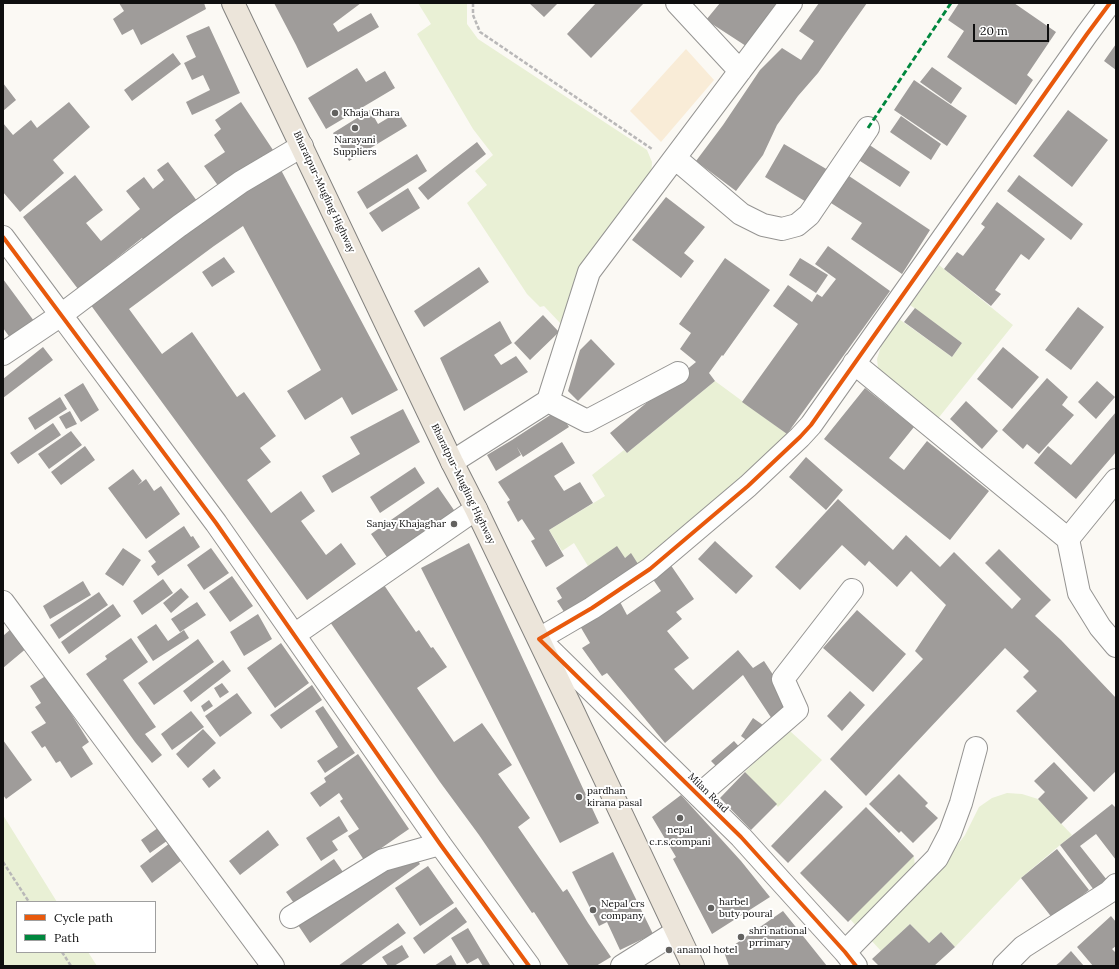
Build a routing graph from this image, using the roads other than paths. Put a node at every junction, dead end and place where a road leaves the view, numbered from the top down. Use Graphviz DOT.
graph roads {
  1 [pos="233,3"];
  2 [pos="677,3"];
  3 [pos="791,3"];
  4 [pos="1110,3"];
  5 [pos="740,71"];
  6 [pos="868,128"];
  7 [pos="302,146"];
  8 [pos="673,160"];
  9 [pos="3,237"];
  10 [pos="61,315"];
  11 [pos="3,354"];
  12 [pos="854,363"];
  13 [pos="678,373"];
  14 [pos="548,401"];
  15 [pos="452,462"];
  16 [pos="1116,480"];
  17 [pos="476,509"];
  18 [pos="1068,540"];
  19 [pos="852,590"];
  20 [pos="3,602"];
  21 [pos="294,635"];
  22 [pos="539,639"];
  23 [pos="1116,646"];
  24 [pos="976,748"];
  25 [pos="699,795"];
  26 [pos="440,844"];
  27 [pos="1116,885"];
  28 [pos="291,917"];
  29 [pos="676,932"];
  30 [pos="851,959"];
  31 [pos="273,966"];
  32 [pos="529,966"];
  33 [pos="622,966"];
  34 [pos="693,966"];
  35 [pos="1004,966"];
  1 -- 7 [label="main road, Bharatpur-Mugling Highway"];
  2 -- 5 [label="street"];
  3 -- 5 [label="street"];
  4 -- 12 [label="street"];
  5 -- 8 [label="street"];
  6 -- 8 [label="street"];
  7 -- 10 [label="street"];
  7 -- 15 [label="main road, Bharatpur-Mugling Highway"];
  8 -- 14 [label="street"];
  9 -- 10 [label="street"];
  10 -- 11 [label="street"];
  10 -- 21 [label="street"];
  12 -- 18 [label="street"];
  12 -- 22 [label="street"];
  13 -- 14 [label="street"];
  14 -- 15 [label="street"];
  15 -- 17 [label="main road, Bharatpur-Mugling Highway"];
  16 -- 18 [label="street"];
  17 -- 21 [label="street"];
  17 -- 22 [label="main road, Bharatpur-Mugling Highway"];
  18 -- 23 [label="street"];
  19 -- 25 [label="street"];
  20 -- 31 [label="street"];
  21 -- 26 [label="street"];
  22 -- 25 [label="street, Milan Road"];
  22 -- 29 [label="main road, Bharatpur-Mugling Highway"];
  24 -- 30 [label="street"];
  25 -- 30 [label="street, Milan Road"];
  26 -- 28 [label="street"];
  26 -- 32 [label="street"];
  27 -- 35 [label="street"];
  29 -- 33 [label="street"];
  29 -- 34 [label="main road, Bharatpur-Mugling Highway"];
}
